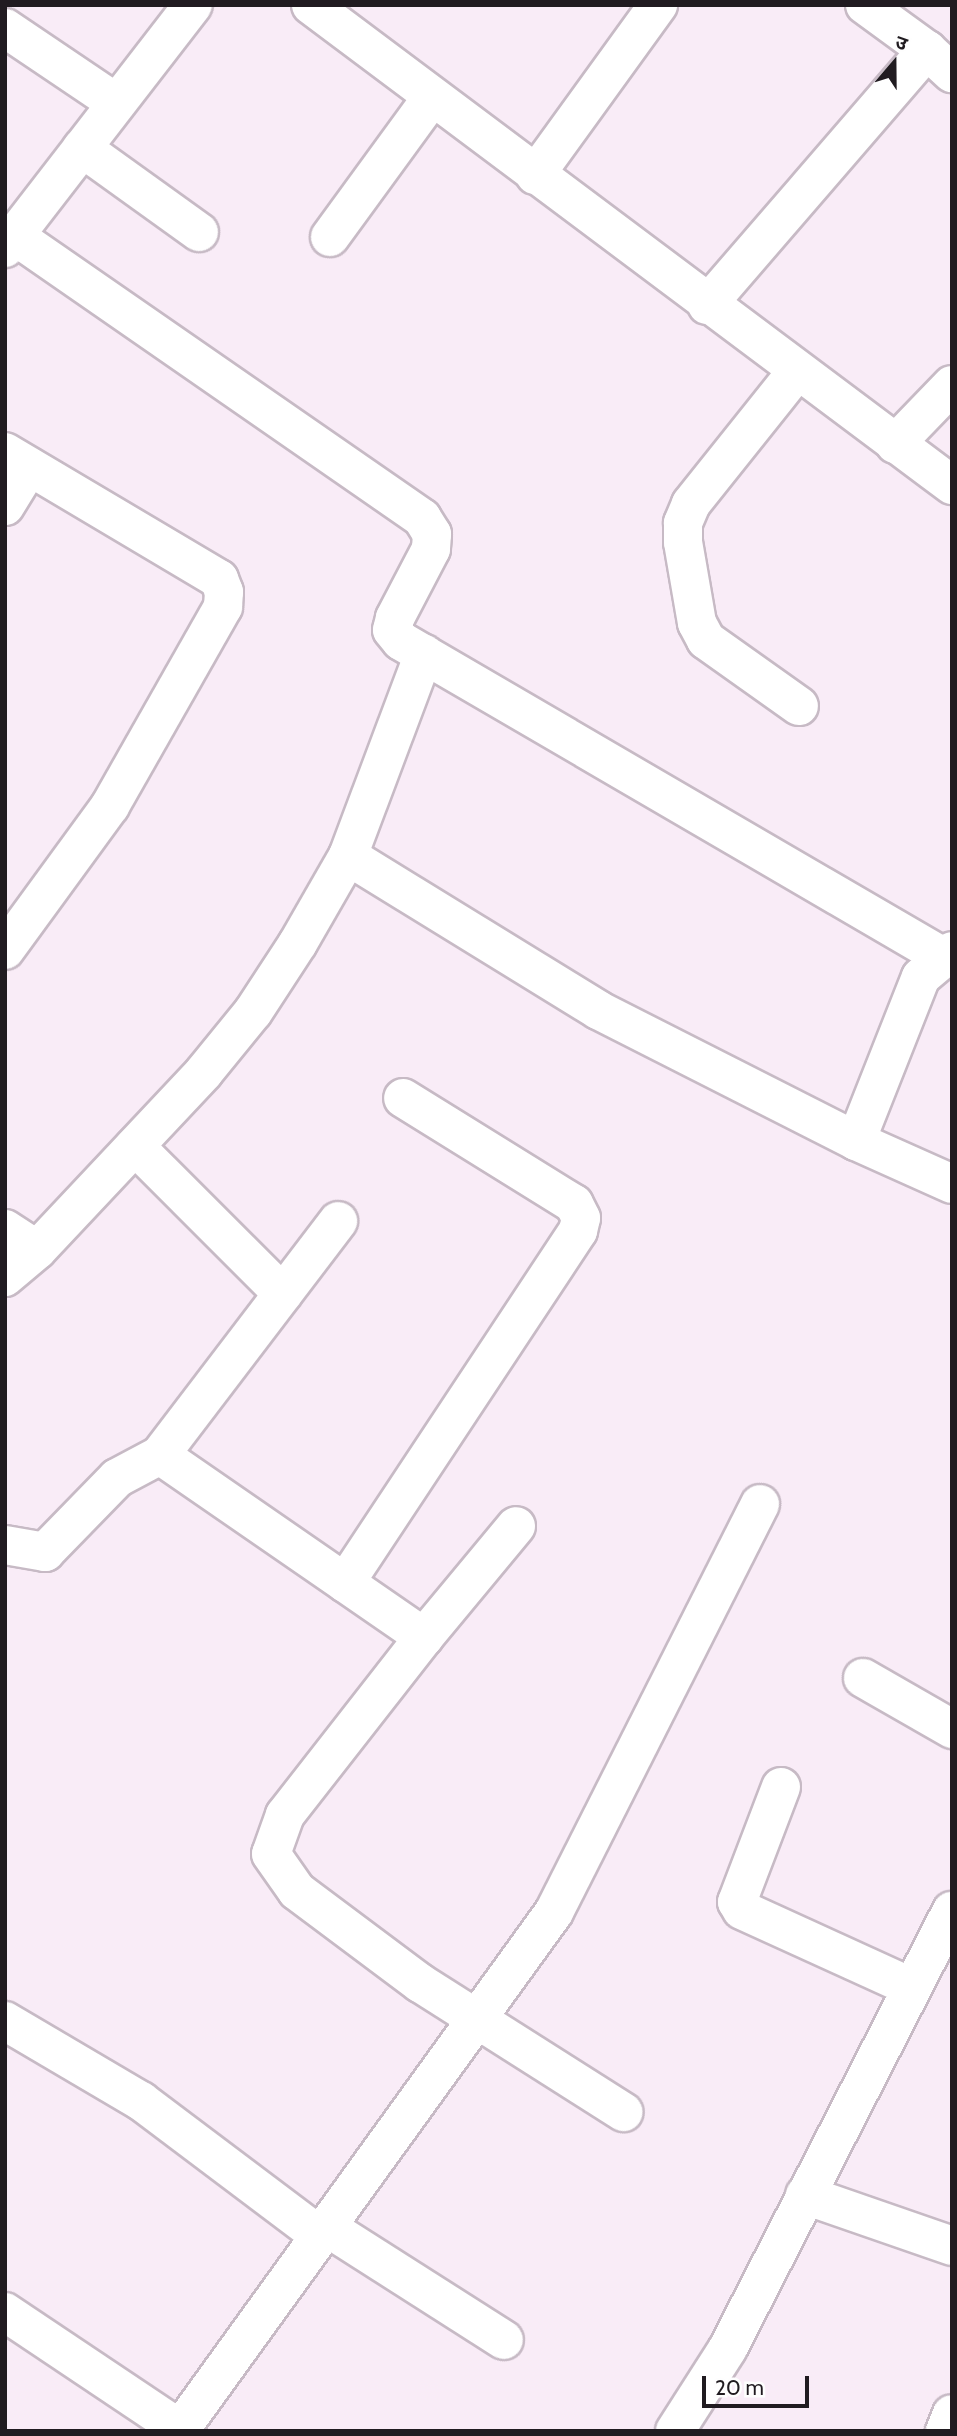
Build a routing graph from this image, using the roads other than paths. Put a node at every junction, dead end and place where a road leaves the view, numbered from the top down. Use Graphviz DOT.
graph roads {
  1 [pos="193,5"];
  2 [pos="311,5"];
  3 [pos="659,5"];
  4 [pos="865,5"];
  5 [pos="5,29"];
  6 [pos="940,62"];
  7 [pos="432,97"];
  8 [pos="116,103"];
  9 [pos="82,148"];
  10 [pos="535,175"];
  11 [pos="200,232"];
  12 [pos="330,237"];
  13 [pos="10,242"];
  14 [pos="707,305"];
  15 [pos="797,371"];
  16 [pos="952,385"];
  17 [pos="895,444"];
  18 [pos="17,459"];
  19 [pos="952,485"];
  20 [pos="5,506"];
  21 [pos="424,654"];
  22 [pos="799,706"];
  23 [pos="348,856"];
  24 [pos="5,950"];
  25 [pos="947,954"];
  26 [pos="403,1098"];
  27 [pos="856,1141"];
  28 [pos="135,1146"];
  29 [pos="952,1184"];
  30 [pos="338,1221"];
  31 [pos="5,1229"];
  32 [pos="37,1250"];
  33 [pos="5,1278"];
  34 [pos="283,1294"];
  35 [pos="160,1455"];
  36 [pos="760,1504"];
  37 [pos="516,1526"];
  38 [pos="5,1545"];
  39 [pos="345,1583"];
  40 [pos="424,1637"];
  41 [pos="863,1678"];
  42 [pos="952,1729"];
  43 [pos="781,1787"];
  44 [pos="952,1911"];
  45 [pos="911,1987"];
  46 [pos="475,2019"];
  47 [pos="5,2021"];
  48 [pos="623,2112"];
  49 [pos="805,2195"];
  50 [pos="322,2230"];
  51 [pos="952,2246"];
  52 [pos="5,2312"];
  53 [pos="504,2340"];
  54 [pos="952,2414"];
  55 [pos="180,2430"];
  56 [pos="675,2431"];
  57 [pos="945,2431"];
  1 -- 8 [label="street"];
  2 -- 7 [label="street"];
  3 -- 10 [label="street"];
  4 -- 6 [label="street"];
  5 -- 8 [label="street"];
  6 -- 14 [label="street"];
  7 -- 10 [label="street"];
  7 -- 12 [label="street"];
  8 -- 9 [label="street"];
  9 -- 11 [label="street"];
  9 -- 13 [label="street"];
  10 -- 14 [label="street"];
  13 -- 21 [label="street"];
  14 -- 15 [label="street"];
  15 -- 17 [label="street"];
  15 -- 22 [label="street"];
  16 -- 17 [label="street"];
  17 -- 19 [label="street"];
  18 -- 20 [label="street"];
  18 -- 24 [label="street"];
  21 -- 23 [label="street"];
  21 -- 25 [label="street"];
  23 -- 27 [label="street"];
  23 -- 28 [label="street"];
  25 -- 27 [label="street"];
  26 -- 39 [label="street"];
  27 -- 29 [label="street"];
  28 -- 32 [label="street"];
  28 -- 34 [label="street"];
  30 -- 34 [label="street"];
  31 -- 32 [label="street"];
  32 -- 33 [label="street"];
  34 -- 35 [label="street"];
  35 -- 38 [label="street"];
  35 -- 39 [label="street"];
  36 -- 46 [label="street"];
  37 -- 40 [label="street"];
  39 -- 40 [label="street"];
  40 -- 46 [label="street"];
  41 -- 42 [label="street"];
  43 -- 45 [label="street"];
  44 -- 45 [label="street"];
  45 -- 49 [label="street"];
  46 -- 48 [label="street"];
  46 -- 50 [label="street"];
  47 -- 50 [label="street"];
  49 -- 51 [label="street"];
  49 -- 56 [label="street"];
  50 -- 53 [label="street"];
  50 -- 55 [label="street"];
  52 -- 55 [label="street"];
  54 -- 57 [label="street"];
}
